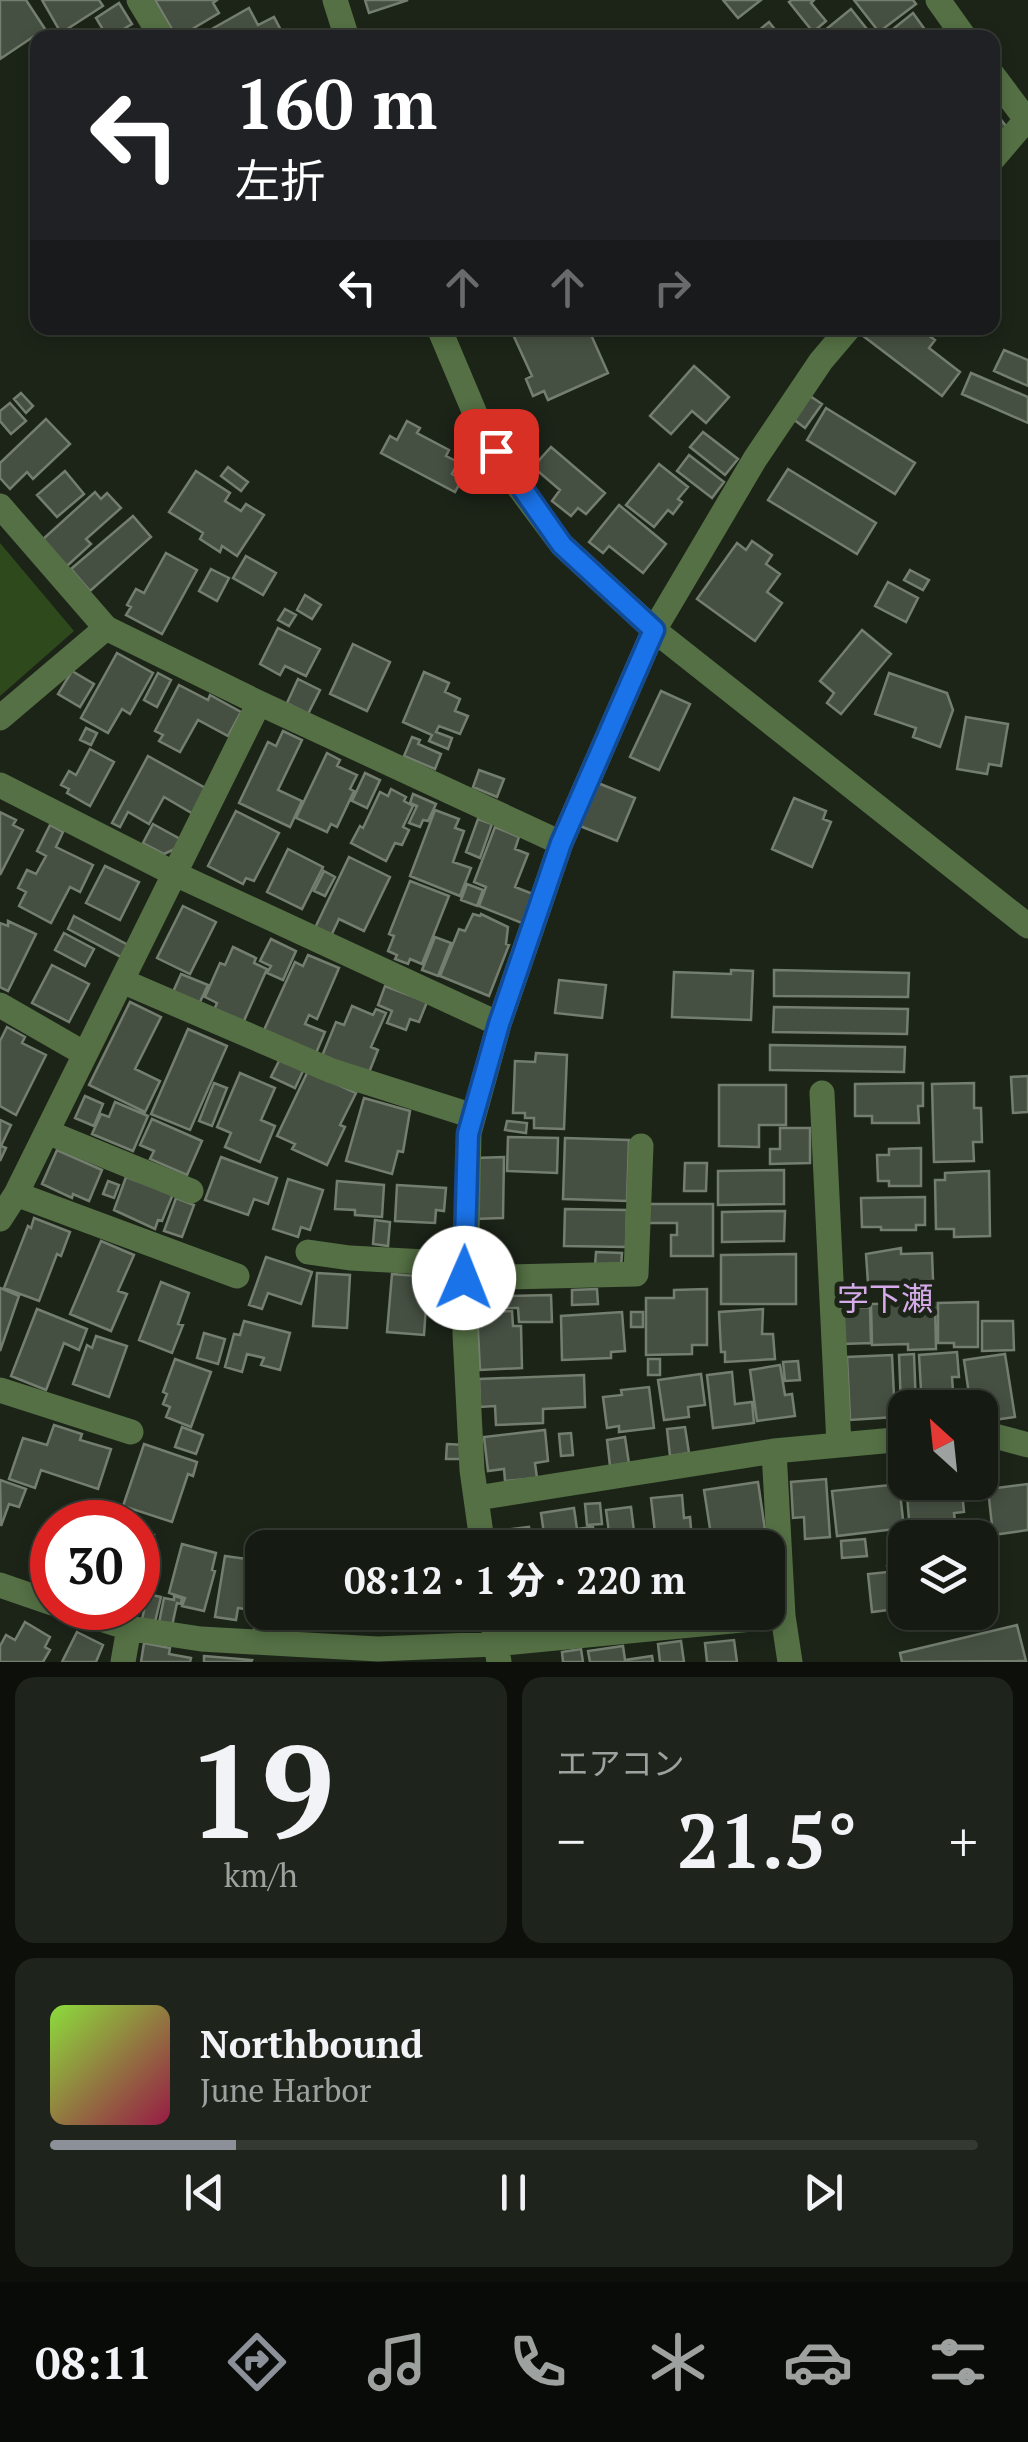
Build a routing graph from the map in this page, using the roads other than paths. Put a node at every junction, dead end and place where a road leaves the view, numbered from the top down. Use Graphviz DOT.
graph roads {
  1 [pos="139,0"];
  2 [pos="335,0"];
  3 [pos="938,0"];
  4 [pos="157,30"];
  5 [pos="344,30"];
  6 [pos="959,30"];
  7 [pos="1000,85"];
  8 [pos="1027,121"];
  9 [pos="1000,151"];
  10 [pos="442,335"];
  11 [pos="844,335"];
  12 [pos="0,506"];
  13 [pos="106,628"];
  14 [pos="654,630"];
  15 [pos="260,703"];
  16 [pos="0,718"];
  17 [pos="0,784"];
  18 [pos="561,843"];
  19 [pos="174,873"];
  20 [pos="1028,926"];
  21 [pos="122,981"];
  22 [pos="0,1006"];
  23 [pos="499,1024"];
  24 [pos="85,1054"];
  25 [pos="822,1093"];
  26 [pos="473,1116"];
  27 [pos="46,1132"];
  28 [pos="641,1146"];
  29 [pos="192,1191"];
  30 [pos="16,1194"];
  31 [pos="0,1219"];
  32 [pos="308,1252"];
  33 [pos="464,1271"];
  34 [pos="238,1276"];
  35 [pos="0,1390"];
  36 [pos="131,1432"];
  37 [pos="998,1437"];
  38 [pos="888,1441"];
  39 [pos="839,1445"];
  40 [pos="1028,1445"];
  41 [pos="774,1451"];
  42 [pos="477,1498"];
  43 [pos="481,1530"];
  44 [pos="778,1530"];
  45 [pos="0,1585"];
  46 [pos="30,1595"];
  47 [pos="785,1629"];
  48 [pos="129,1630"];
  49 [pos="141,1630"];
  50 [pos="675,1630"];
  51 [pos="283,1653"];
  52 [pos="497,1653"];
  53 [pos="122,1662"];
  54 [pos="790,1662"];
  1 -- 4 [label="street"];
  2 -- 5 [label="street"];
  3 -- 6 [label="street"];
  7 -- 8 [label="street"];
  8 -- 9 [label="street"];
  10 -- 14 [label="street"];
  11 -- 14 [label="street"];
  12 -- 13 [label="street"];
  13 -- 15 [label="street"];
  13 -- 16 [label="street"];
  14 -- 18 [label="street"];
  14 -- 20 [label="street"];
  15 -- 18 [label="street"];
  15 -- 19 [label="street"];
  17 -- 19 [label="street"];
  18 -- 23 [label="street"];
  19 -- 21 [label="street"];
  19 -- 23 [label="street"];
  21 -- 24 [label="street"];
  21 -- 26 [label="street"];
  22 -- 24 [label="street"];
  23 -- 26 [label="street"];
  24 -- 27 [label="street"];
  25 -- 39 [label="street"];
  26 -- 33 [label="street"];
  27 -- 29 [label="street"];
  27 -- 30 [label="street"];
  28 -- 33 [label="street"];
  30 -- 31 [label="street"];
  30 -- 34 [label="street"];
  32 -- 33 [label="street"];
  33 -- 42 [label="street"];
  35 -- 36 [label="street"];
  37 -- 40 [label="street"];
  38 -- 39 [label="street"];
  39 -- 41 [label="street"];
  41 -- 42 [label="street"];
  41 -- 44 [label="street"];
  42 -- 43 [label="street"];
  45 -- 46 [label="street"];
  47 -- 54 [label="street"];
  48 -- 53 [label="street"];
  49 -- 51 [label="street"];
  50 -- 52 [label="street"];
  51 -- 52 [label="street"];
}
